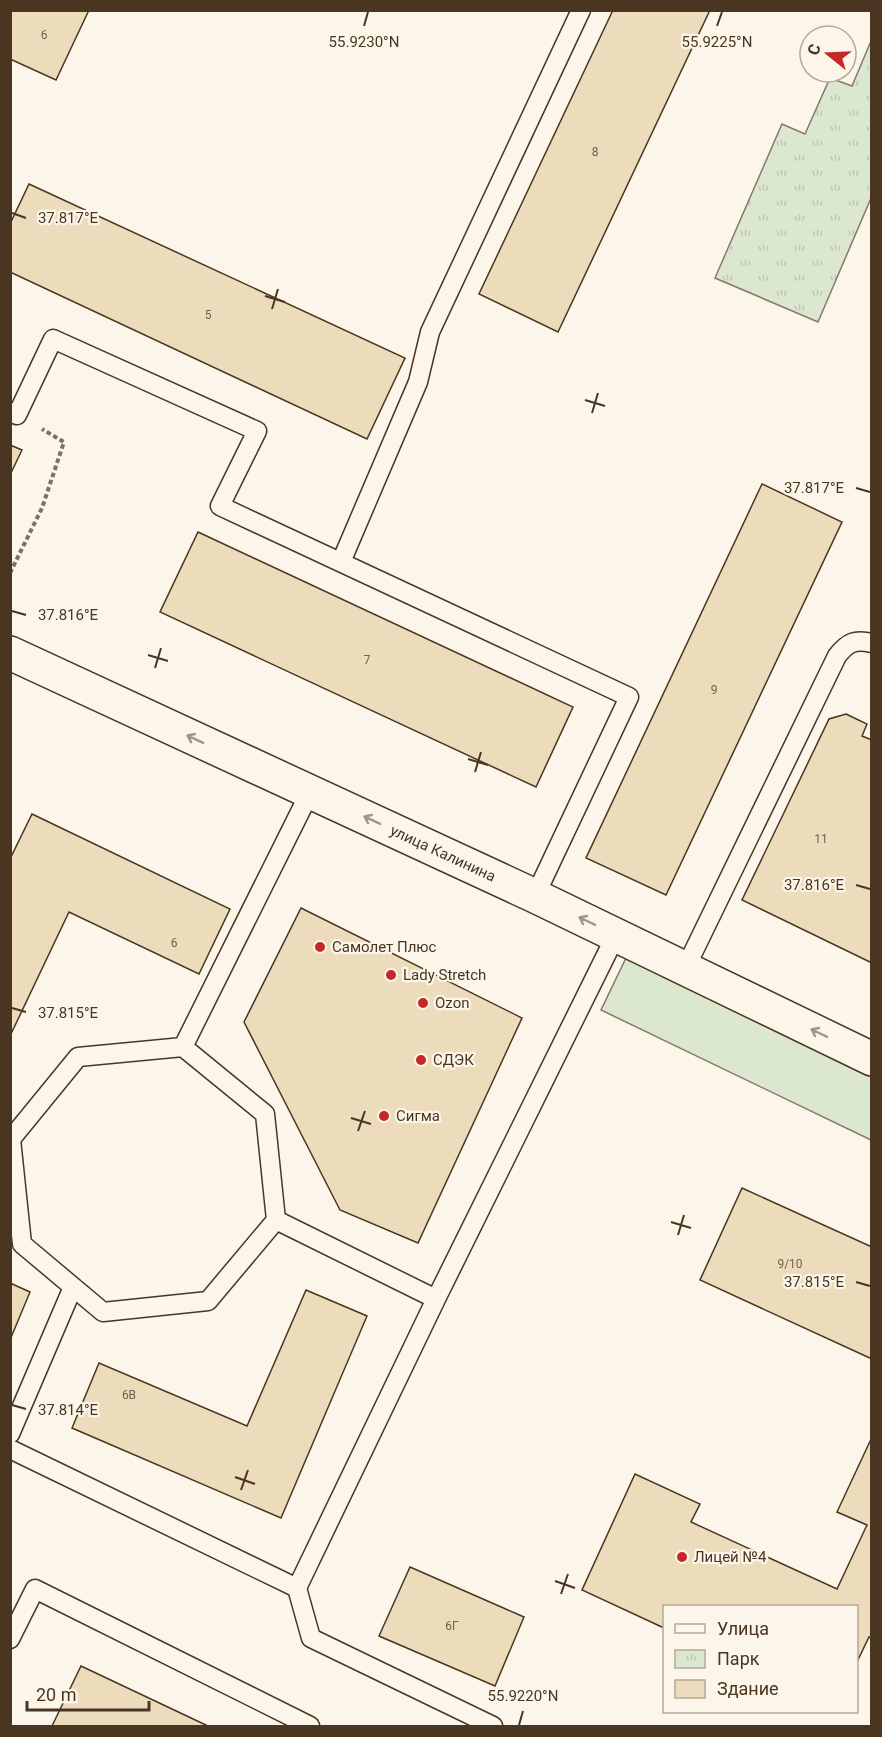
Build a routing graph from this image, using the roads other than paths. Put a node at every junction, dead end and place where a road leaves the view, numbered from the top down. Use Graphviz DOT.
graph roads {
  1 [pos="581,10"];
  2 [pos="14,413"];
  3 [pos="341,562"];
  4 [pos="872,643"];
  5 [pos="10,653"];
  6 [pos="310,792"];
  7 [pos="535,896"];
  8 [pos="616,935"];
  9 [pos="685,969"];
  10 [pos="183,1047"];
  11 [pos="872,1059"];
  12 [pos="276,1220"];
  13 [pos="73,1287"];
  14 [pos="436,1299"];
  15 [pos="10,1434"];
  16 [pos="10,1449"];
  17 [pos="297,1588"];
  18 [pos="10,1639"];
  19 [pos="310,1726"];
  20 [pos="493,1726"];
  1 -- 3 [label="lane"];
  2 -- 3 [label="lane"];
  3 -- 7 [label="lane"];
  4 -- 9 [label="lane"];
  6 -- 5 [label="street, улица Калинина, one-way"];
  7 -- 6 [label="street, улица Калинина, one-way"];
  6 -- 10 [label="lane"];
  8 -- 7 [label="street, улица Калинина, one-way"];
  8 -- 9 [label="street, улица Калинина"];
  8 -- 14 [label="lane"];
  11 -- 9 [label="street, улица Калинина, one-way"];
  10 -- 12 [label="lane"];
  10 -- 13 [label="lane"];
  12 -- 13 [label="lane"];
  12 -- 14 [label="lane"];
  13 -- 15 [label="lane"];
  14 -- 17 [label="lane"];
  16 -- 17 [label="lane"];
  17 -- 20 [label="lane"];
  18 -- 19 [label="lane"];
}
